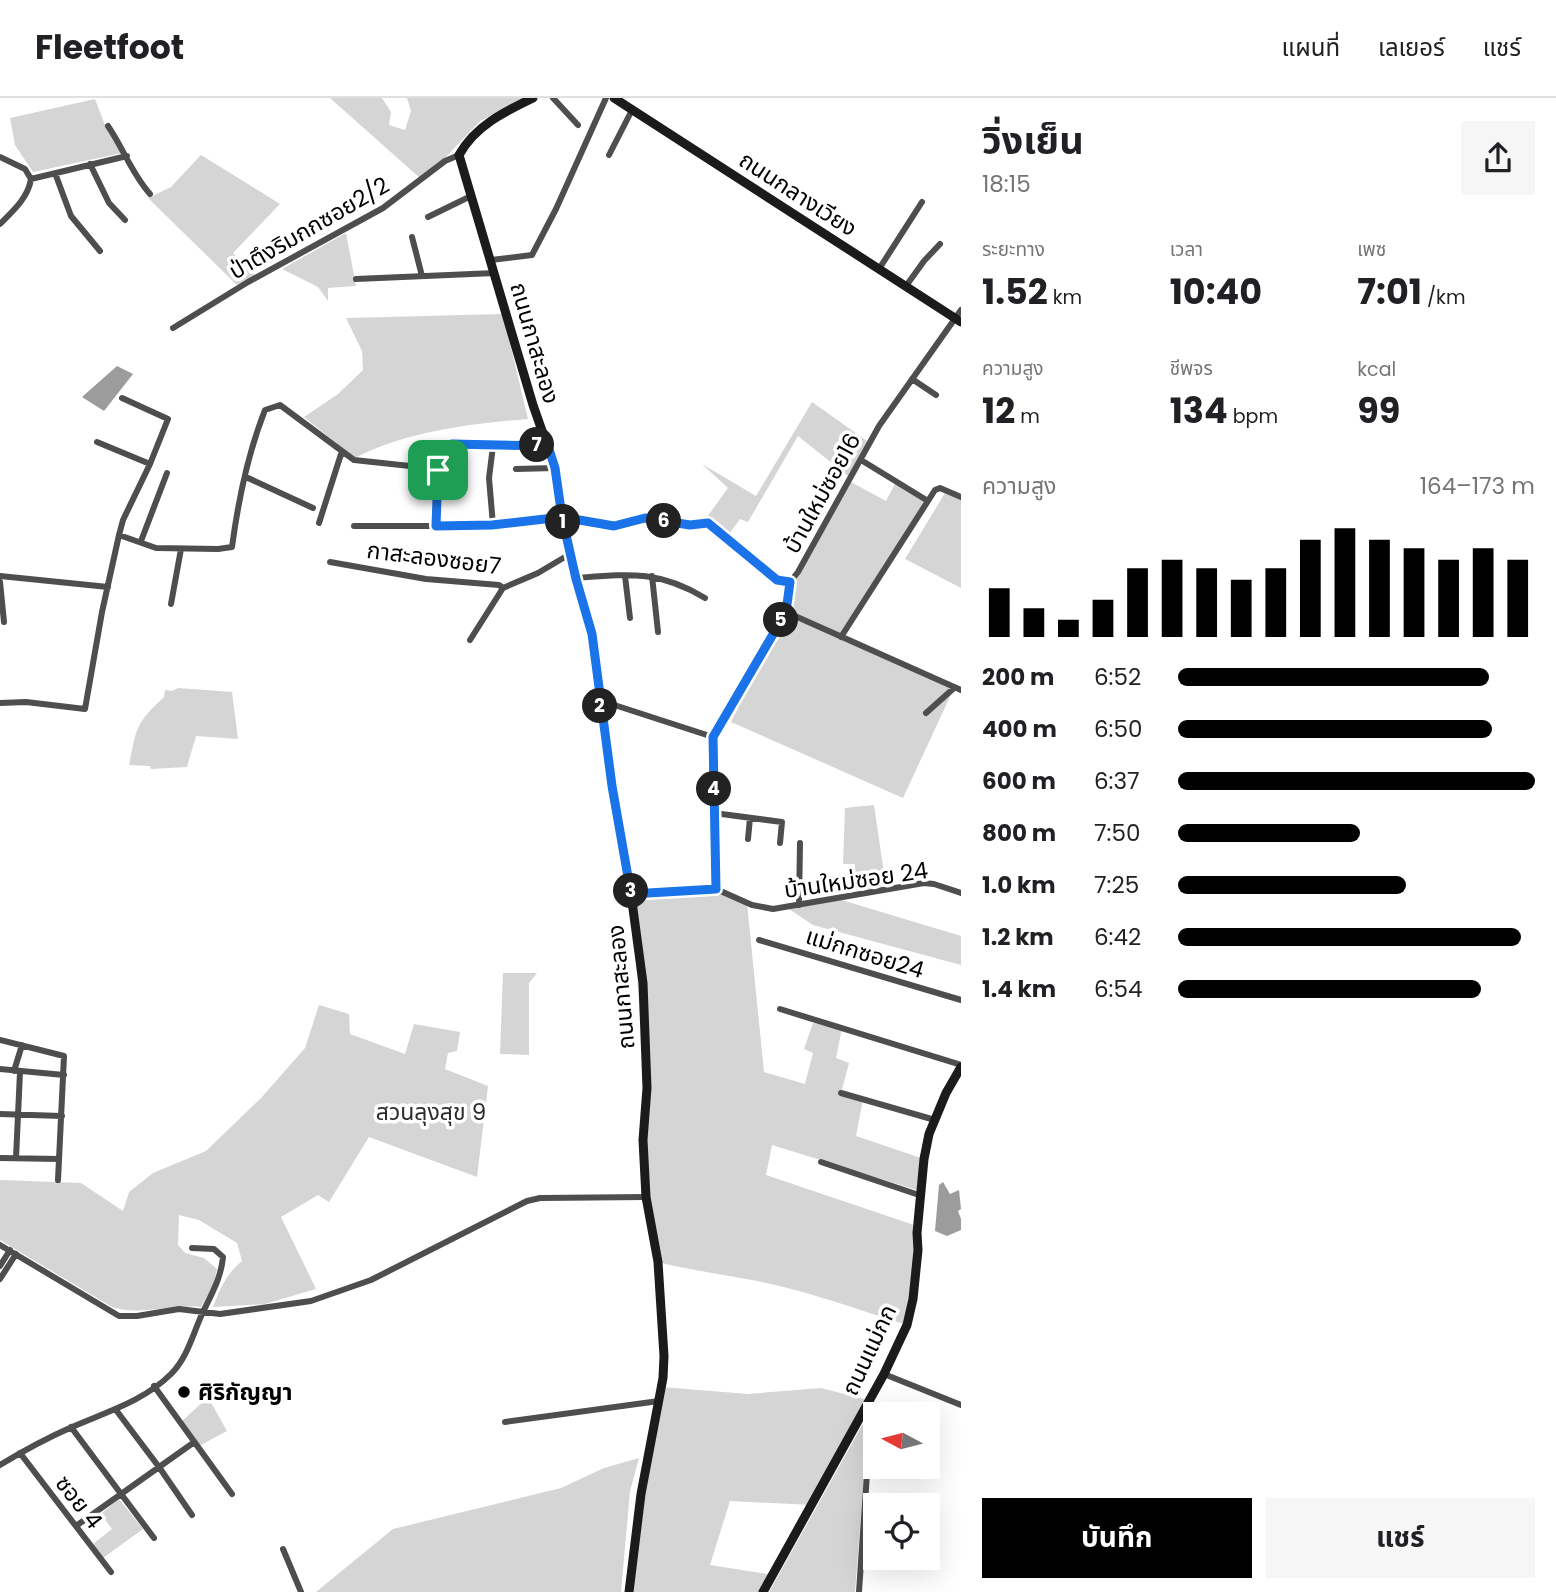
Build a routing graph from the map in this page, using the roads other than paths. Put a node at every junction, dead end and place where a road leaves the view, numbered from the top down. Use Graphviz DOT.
graph roads {
  1 [pos="533,98"];
  2 [pos="553,98"];
  3 [pos="606,98"];
  4 [pos="614,98"];
  5 [pos="632,110"];
  6 [pos="578,125"];
  7 [pos="108,126"];
  8 [pos="459,155"];
  9 [pos="609,155"];
  10 [pos="127,156"];
  11 [pos="0,157"];
  12 [pos="90,164"];
  13 [pos="55,173"];
  14 [pos="31,179"];
  15 [pos="150,194"];
  16 [pos="471,196"];
  17 [pos="922,202"];
  18 [pos="428,217"];
  19 [pos="125,220"];
  20 [pos="0,224"];
  21 [pos="412,237"];
  22 [pos="940,244"];
  23 [pos="100,251"];
  24 [pos="491,261"];
  25 [pos="879,269"];
  26 [pos="495,273"];
  27 [pos="422,276"];
  28 [pos="356,279"];
  29 [pos="906,286"];
  30 [pos="959,317"];
  31 [pos="173,328"];
  32 [pos="912,379"];
  33 [pos="936,395"];
  34 [pos="122,398"];
  35 [pos="97,442"];
  36 [pos="493,446"];
  37 [pos="548,446"];
  38 [pos="342,451"];
  39 [pos="862,460"];
  40 [pos="150,464"];
  41 [pos="555,468"];
  42 [pos="516,469"];
  43 [pos="438,470"];
  44 [pos="167,473"];
  45 [pos="246,477"];
  46 [pos="961,497"];
  47 [pos="928,501"];
  48 [pos="313,508"];
  49 [pos="562,517"];
  50 [pos="319,523"];
  51 [pos="492,525"];
  52 [pos="354,526"];
  53 [pos="436,526"];
  54 [pos="119,535"];
  55 [pos="141,541"];
  56 [pos="181,549"];
  57 [pos="570,554"];
  58 [pos="330,562"];
  59 [pos="0,576"];
  60 [pos="625,576"];
  61 [pos="652,576"];
  62 [pos="576,579"];
  63 [pos="0,582"];
  64 [pos="790,582"];
  65 [pos="108,587"];
  66 [pos="503,588"];
  67 [pos="705,598"];
  68 [pos="171,604"];
  69 [pos="786,612"];
  70 [pos="630,618"];
  71 [pos="4,622"];
  72 [pos="657,632"];
  73 [pos="841,637"];
  74 [pos="470,640"];
  75 [pos="957,689"];
  76 [pos="599,700"];
  77 [pos="0,704"];
  78 [pos="926,713"];
  79 [pos="713,737"];
  80 [pos="714,813"];
  81 [pos="751,818"];
  82 [pos="748,839"];
  83 [pos="780,843"];
  84 [pos="800,843"];
  85 [pos="716,889"];
  86 [pos="961,893"];
  87 [pos="631,894"];
  88 [pos="799,905"];
  89 [pos="759,940"];
  90 [pos="961,1000"];
  91 [pos="780,1009"];
  92 [pos="0,1040"];
  93 [pos="22,1045"];
  94 [pos="961,1066"];
  95 [pos="0,1069"];
  96 [pos="17,1072"];
  97 [pos="64,1075"];
  98 [pos="841,1093"];
  99 [pos="0,1114"];
  100 [pos="19,1115"];
  101 [pos="62,1116"];
  102 [pos="935,1120"];
  103 [pos="0,1158"];
  104 [pos="16,1158"];
  105 [pos="59,1159"];
  106 [pos="821,1162"];
  107 [pos="58,1180"];
  108 [pos="919,1195"];
  109 [pos="646,1197"];
  110 [pos="0,1245"];
  111 [pos="192,1248"];
  112 [pos="13,1252"];
  113 [pos="0,1266"];
  114 [pos="0,1278"];
  115 [pos="203,1312"];
  116 [pos="884,1374"];
  117 [pos="154,1386"];
  118 [pos="869,1400"];
  119 [pos="659,1401"];
  120 [pos="961,1405"];
  121 [pos="116,1410"];
  122 [pos="505,1422"];
  123 [pos="71,1427"];
  124 [pos="193,1443"];
  125 [pos="20,1453"];
  126 [pos="0,1465"];
  127 [pos="159,1467"];
  128 [pos="121,1494"];
  129 [pos="232,1494"];
  130 [pos="192,1515"];
  131 [pos="76,1526"];
  132 [pos="154,1538"];
  133 [pos="283,1549"];
  134 [pos="111,1572"];
  135 [pos="301,1592"];
  136 [pos="629,1592"];
  137 [pos="764,1592"];
  138 [pos="859,1592"];
  1 -- 8 [label="street"];
  2 -- 6 [label="street"];
  3 -- 24 [label="street"];
  4 -- 5 [label="street, ถนนกลางเวียง"];
  5 -- 9 [label="street"];
  5 -- 25 [label="street, ถนนกลางเวียง"];
  7 -- 10 [label="street"];
  8 -- 16 [label="street, ถนนกาสะลอง"];
  8 -- 31 [label="street, ป่าตึงริมกกซอย2/2"];
  10 -- 12 [label="street"];
  10 -- 15 [label="street"];
  11 -- 14 [label="street"];
  12 -- 13 [label="street"];
  12 -- 19 [label="street"];
  13 -- 14 [label="street"];
  13 -- 23 [label="street"];
  14 -- 20 [label="street"];
  16 -- 18 [label="street"];
  16 -- 24 [label="street, ถนนกาสะลอง"];
  17 -- 25 [label="street"];
  21 -- 27 [label="street"];
  22 -- 29 [label="street"];
  24 -- 26 [label="street, ถนนกาสะลอง"];
  25 -- 29 [label="street, ถนนกลางเวียง"];
  26 -- 27 [label="street"];
  26 -- 37 [label="street, ถนนกาสะลอง"];
  27 -- 28 [label="street"];
  29 -- 30 [label="street, ถนนกลางเวียง"];
  30 -- 32 [label="street, บ้านใหม่ซอย16"];
  32 -- 33 [label="street"];
  32 -- 39 [label="street, บ้านใหม่ซอย16"];
  34 -- 40 [label="street"];
  35 -- 40 [label="street"];
  36 -- 37 [label="street"];
  36 -- 43 [label="street"];
  36 -- 51 [label="street"];
  37 -- 41 [label="street, ถนนกาสะลอง"];
  38 -- 43 [label="street"];
  38 -- 45 [label="street"];
  38 -- 50 [label="street"];
  39 -- 47 [label="street"];
  39 -- 64 [label="street, บ้านใหม่ซอย16"];
  40 -- 54 [label="street"];
  41 -- 42 [label="street"];
  41 -- 49 [label="street, ถนนกาสะลอง"];
  43 -- 53 [label="street"];
  44 -- 55 [label="street"];
  45 -- 48 [label="street"];
  45 -- 56 [label="street"];
  46 -- 47 [label="street"];
  47 -- 73 [label="street"];
  49 -- 51 [label="street, บ้านใหม่ซอย16"];
  49 -- 57 [label="street, ถนนกาสะลอง"];
  49 -- 64 [label="street, บ้านใหม่ซอย16"];
  51 -- 53 [label="street, บ้านใหม่ซอย16"];
  52 -- 53 [label="street, บ้านใหม่ซอย16"];
  54 -- 55 [label="street"];
  54 -- 65 [label="street"];
  55 -- 56 [label="street"];
  56 -- 68 [label="street"];
  57 -- 62 [label="street, ถนนกาสะลอง"];
  57 -- 66 [label="street, กาสะลองซอย7"];
  58 -- 66 [label="street, กาสะลองซอย7"];
  59 -- 65 [label="street"];
  60 -- 61 [label="street"];
  60 -- 62 [label="street"];
  60 -- 70 [label="street"];
  61 -- 67 [label="street"];
  61 -- 72 [label="street"];
  62 -- 76 [label="street, ถนนกาสะลอง"];
  63 -- 71 [label="street"];
  64 -- 69 [label="street"];
  65 -- 77 [label="street"];
  66 -- 74 [label="street"];
  69 -- 73 [label="street"];
  69 -- 79 [label="street"];
  73 -- 75 [label="street"];
  75 -- 78 [label="street"];
  76 -- 79 [label="street"];
  76 -- 87 [label="street, ถนนกาสะลอง"];
  79 -- 80 [label="street"];
  80 -- 81 [label="street"];
  80 -- 85 [label="street"];
  81 -- 82 [label="street"];
  81 -- 83 [label="street"];
  84 -- 88 [label="street"];
  85 -- 87 [label="street, บ้านใหม่ซอย 24"];
  85 -- 88 [label="street, บ้านใหม่ซอย 24"];
  86 -- 88 [label="street, บ้านใหม่ซอย 24"];
  87 -- 109 [label="street, ถนนกาสะลอง"];
  89 -- 90 [label="street, แม่กกซอย24"];
  91 -- 94 [label="street"];
  92 -- 93 [label="street"];
  93 -- 96 [label="street"];
  93 -- 97 [label="street"];
  94 -- 102 [label="street, ถนนแม่กก"];
  95 -- 96 [label="street"];
  96 -- 97 [label="street"];
  96 -- 100 [label="street"];
  97 -- 101 [label="street"];
  98 -- 102 [label="street"];
  99 -- 100 [label="street"];
  100 -- 101 [label="street"];
  100 -- 104 [label="street"];
  101 -- 105 [label="street"];
  102 -- 108 [label="street, ถนนแม่กก"];
  103 -- 104 [label="street"];
  104 -- 105 [label="street"];
  105 -- 107 [label="street"];
  106 -- 108 [label="street"];
  108 -- 116 [label="street, ถนนแม่กก"];
  109 -- 115 [label="street"];
  109 -- 119 [label="street, ถนนกาสะลอง"];
  110 -- 112 [label="street"];
  111 -- 115 [label="street"];
  112 -- 113 [label="street"];
  112 -- 114 [label="street"];
  112 -- 115 [label="street"];
  115 -- 117 [label="street"];
  116 -- 118 [label="street, ถนนแม่กก"];
  116 -- 120 [label="street"];
  117 -- 121 [label="street"];
  117 -- 124 [label="street"];
  118 -- 137 [label="street, ถนนแม่กก"];
  118 -- 138 [label="street"];
  119 -- 122 [label="street"];
  119 -- 136 [label="street, ถนนกาสะลอง"];
  121 -- 123 [label="street"];
  121 -- 127 [label="street"];
  123 -- 125 [label="street"];
  123 -- 128 [label="street"];
  124 -- 127 [label="street"];
  124 -- 129 [label="street"];
  125 -- 126 [label="street"];
  125 -- 131 [label="street, ซอย 4"];
  127 -- 128 [label="street"];
  127 -- 130 [label="street"];
  128 -- 131 [label="street"];
  128 -- 132 [label="street"];
  131 -- 134 [label="street, ซอย 4"];
  133 -- 135 [label="street"];
}
